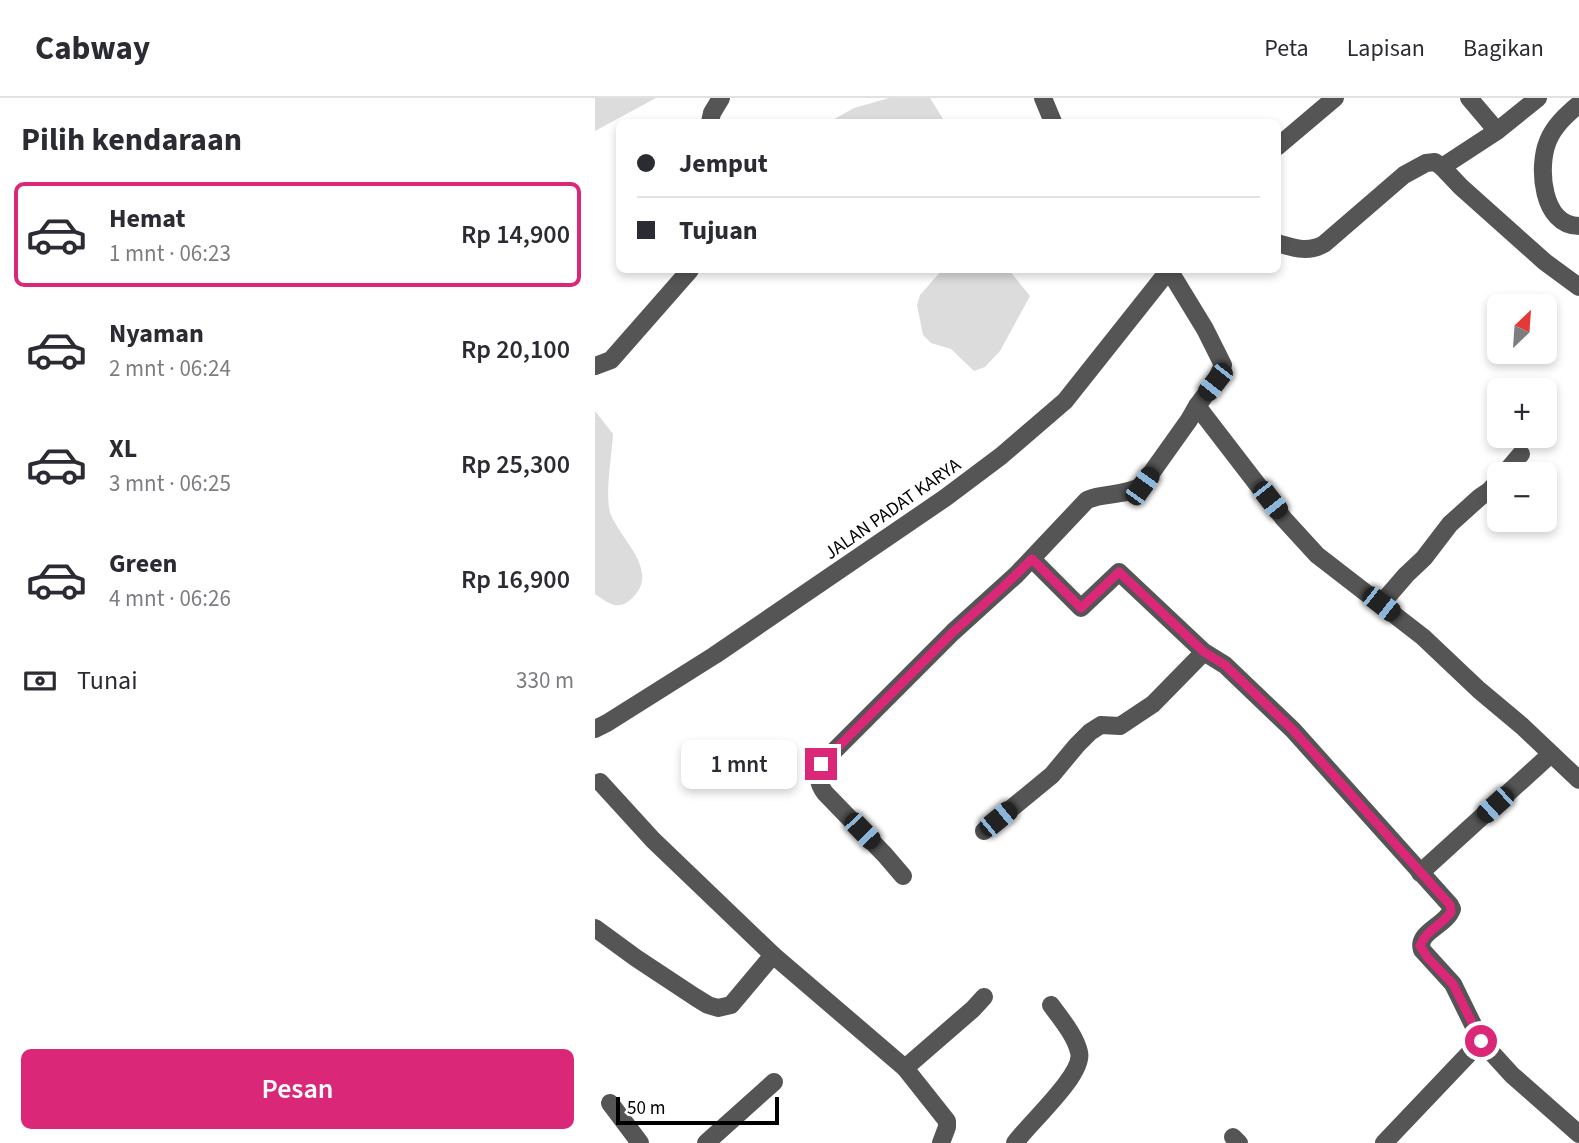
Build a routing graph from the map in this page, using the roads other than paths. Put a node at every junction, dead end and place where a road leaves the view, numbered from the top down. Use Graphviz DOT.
graph roads {
  1 [pos="720,98"];
  2 [pos="1043,98"];
  3 [pos="1335,98"];
  4 [pos="1469,98"];
  5 [pos="1538,98"];
  6 [pos="1579,104"];
  7 [pos="711,119"];
  8 [pos="1052,119"];
  9 [pos="1497,131"];
  10 [pos="1281,144"];
  11 [pos="1442,167"];
  12 [pos="1579,226"];
  13 [pos="1281,244"];
  14 [pos="686,273"];
  15 [pos="1167,273"];
  16 [pos="1171,273"];
  17 [pos="1579,287"];
  18 [pos="595,366"];
  19 [pos="1197,406"];
  20 [pos="1521,454"];
  21 [pos="1514,462"];
  22 [pos="1487,492"];
  23 [pos="1032,559"];
  24 [pos="1381,604"];
  25 [pos="1204,652"];
  26 [pos="595,729"];
  27 [pos="1551,754"];
  28 [pos="1579,780"];
  29 [pos="597,781"];
  30 [pos="984,831"];
  31 [pos="1420,873"];
  32 [pos="903,876"];
  33 [pos="595,928"];
  34 [pos="773,955"];
  35 [pos="983,997"];
  36 [pos="1051,1005"];
  37 [pos="1481,1041"];
  38 [pos="905,1068"];
  39 [pos="774,1082"];
  40 [pos="610,1103"];
  41 [pos="1579,1134"];
  42 [pos="640,1143"];
  43 [pos="706,1143"];
  44 [pos="941,1143"];
  45 [pos="1015,1143"];
  46 [pos="1384,1143"];
  1 -- 7 [label="street"];
  2 -- 8 [label="street"];
  3 -- 10 [label="street"];
  4 -- 9 [label="street"];
  5 -- 9 [label="street"];
  6 -- 12 [label="street"];
  9 -- 11 [label="street"];
  11 -- 13 [label="street"];
  11 -- 17 [label="street"];
  14 -- 18 [label="street"];
  15 -- 26 [label="street, JALAN PADAT KARYA"];
  16 -- 19 [label="street"];
  19 -- 23 [label="street"];
  19 -- 24 [label="street"];
  20 -- 21 [label="street"];
  22 -- 24 [label="street"];
  23 -- 25 [label="street"];
  23 -- 32 [label="street"];
  24 -- 27 [label="street"];
  25 -- 30 [label="street"];
  25 -- 31 [label="street"];
  27 -- 28 [label="street"];
  27 -- 31 [label="street"];
  29 -- 34 [label="street"];
  31 -- 37 [label="street"];
  33 -- 34 [label="street"];
  34 -- 38 [label="street"];
  35 -- 38 [label="street"];
  36 -- 45 [label="street"];
  37 -- 41 [label="street"];
  37 -- 46 [label="street"];
  38 -- 44 [label="street"];
  39 -- 43 [label="street"];
  40 -- 42 [label="street"];
}
